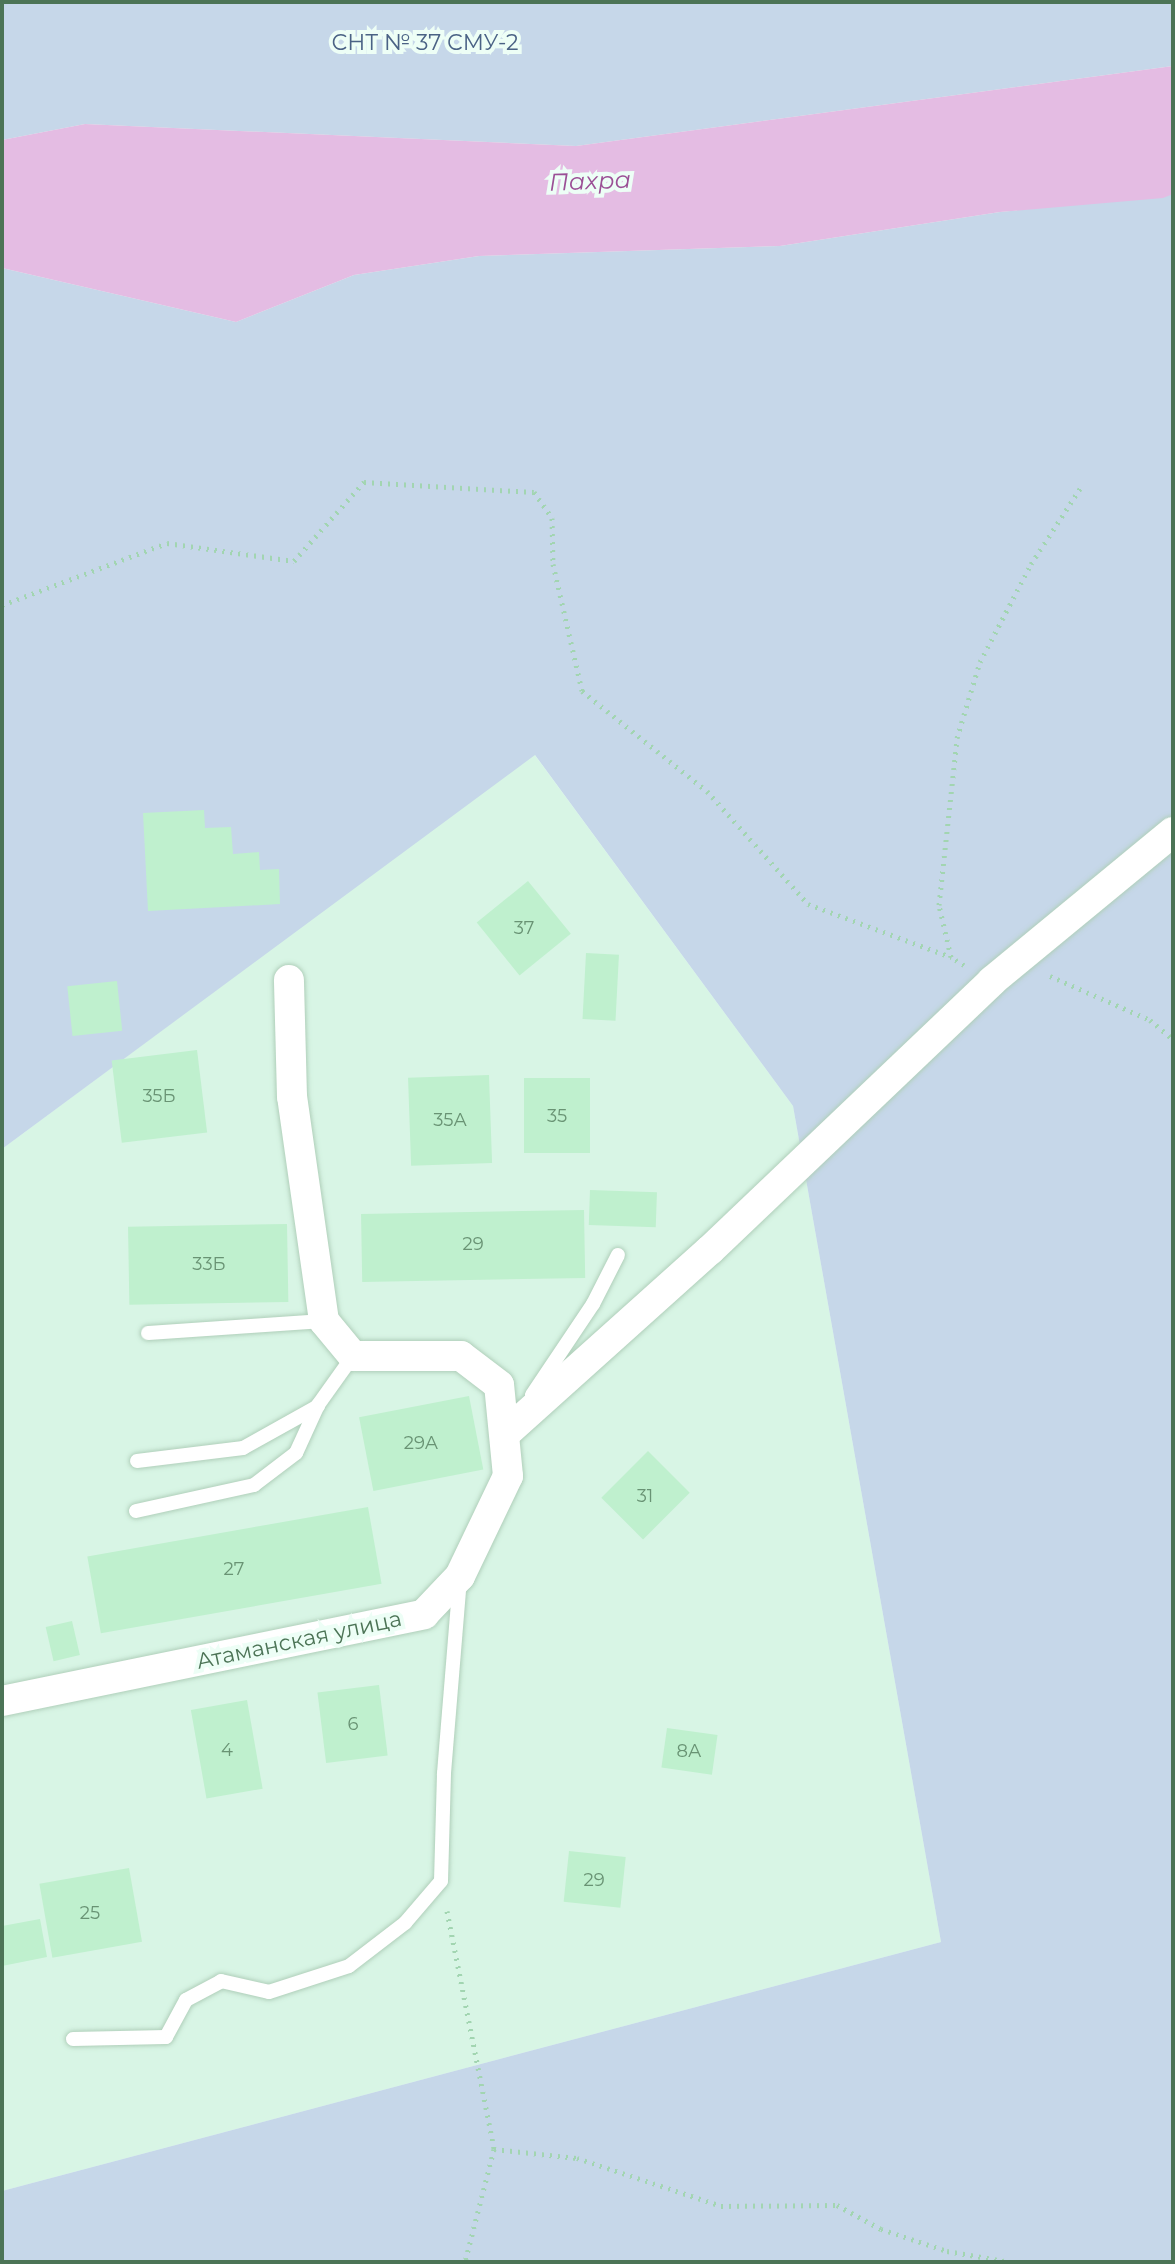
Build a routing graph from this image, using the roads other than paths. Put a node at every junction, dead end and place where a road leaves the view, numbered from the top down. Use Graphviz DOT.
graph roads {
  1 [pos="1173,832"];
  2 [pos="289,980"];
  3 [pos="618,1255"];
  4 [pos="324,1321"];
  5 [pos="148,1333"];
  6 [pos="353,1356"];
  7 [pos="318,1405"];
  8 [pos="507,1432"];
  9 [pos="137,1461"];
  10 [pos="136,1511"];
  11 [pos="460,1576"];
  12 [pos="2,1701"];
  13 [pos="73,2039"];
  1 -- 8 [label="street"];
  2 -- 4 [label="street"];
  3 -- 8 [label="lane"];
  4 -- 5 [label="lane"];
  4 -- 6 [label="street"];
  6 -- 7 [label="lane"];
  6 -- 8 [label="street, Атаманская улица"];
  7 -- 9 [label="lane"];
  7 -- 10 [label="lane"];
  8 -- 11 [label="street, Атаманская улица"];
  11 -- 12 [label="street, Атаманская улица"];
  11 -- 13 [label="lane"];
}
